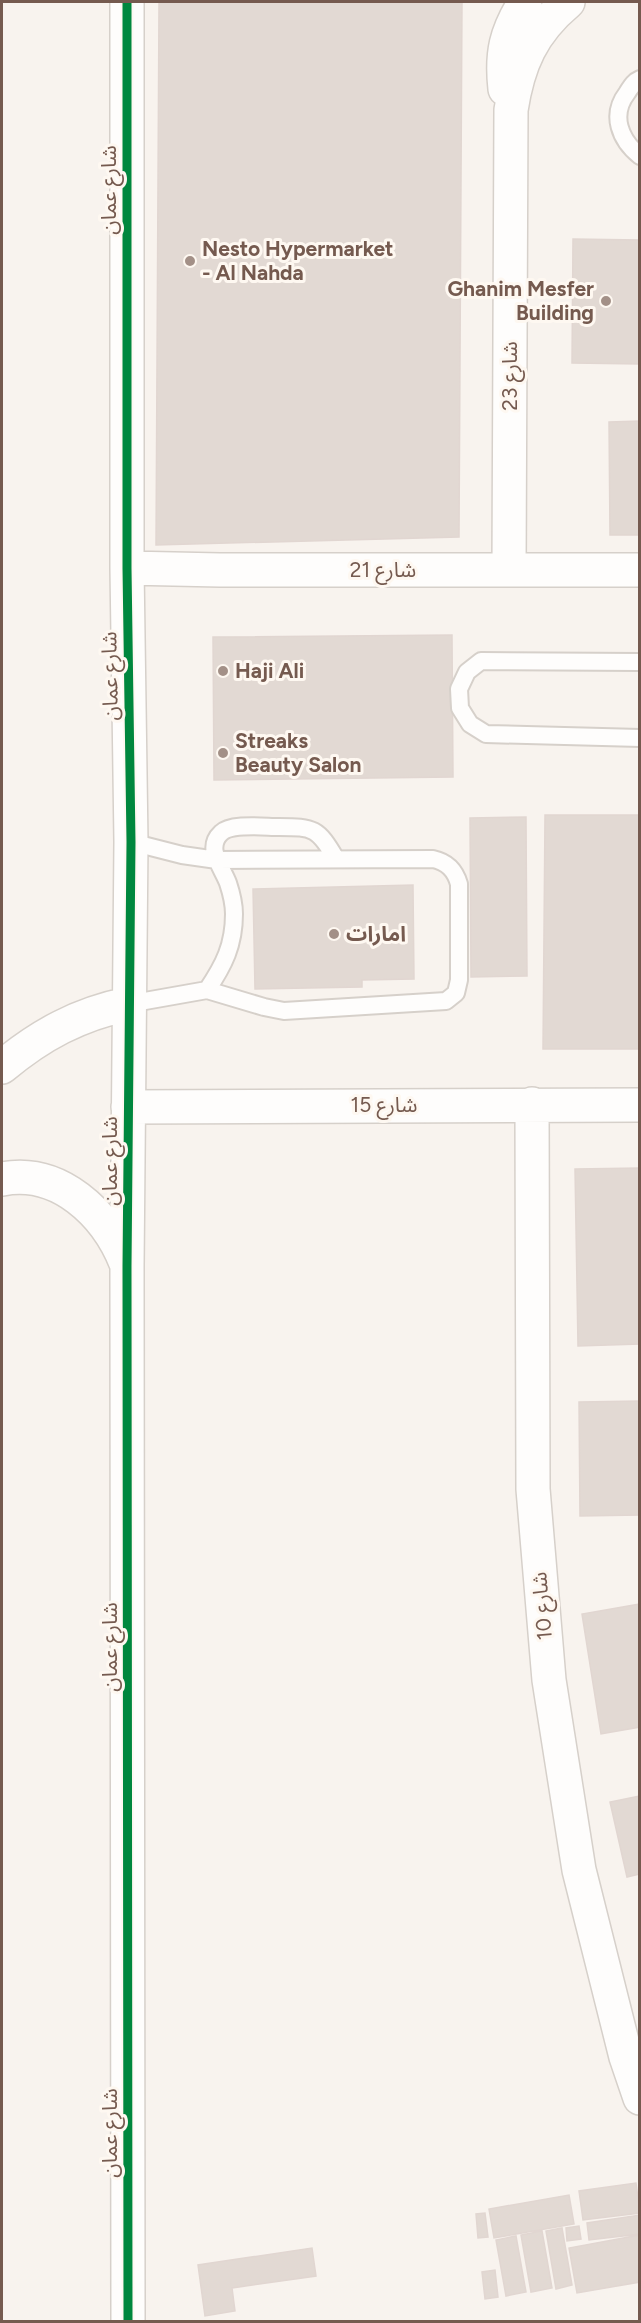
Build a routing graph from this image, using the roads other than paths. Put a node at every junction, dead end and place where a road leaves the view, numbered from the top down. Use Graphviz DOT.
graph roads {
  1 [pos="126,2"];
  2 [pos="523,2"];
  3 [pos="568,2"];
  4 [pos="639,79"];
  5 [pos="511,110"];
  6 [pos="639,156"];
  7 [pos="127,568"];
  8 [pos="509,570"];
  9 [pos="639,570"];
  10 [pos="639,662"];
  11 [pos="639,738"];
  12 [pos="131,842"];
  13 [pos="336,859"];
  14 [pos="217,860"];
  15 [pos="207,990"];
  16 [pos="128,1004"];
  17 [pos="2,1067"];
  18 [pos="532,1104"];
  19 [pos="639,1104"];
  20 [pos="128,1107"];
  21 [pos="2,1179"];
  22 [pos="127,1266"];
  23 [pos="639,2098"];
  24 [pos="128,2322"];
  1 -- 7 [label="street, شارع عمان"];
  2 -- 5 [label="street, شارع 23"];
  3 -- 5 [label="street, شارع 23"];
  4 -- 6 [label="lane"];
  5 -- 8 [label="street, شارع 23"];
  7 -- 8 [label="street, شارع 21"];
  7 -- 12 [label="street, شارع عمان"];
  8 -- 9 [label="street, شارع 21"];
  10 -- 11 [label="lane"];
  12 -- 14 [label="lane"];
  12 -- 16 [label="street, شارع عمان"];
  13 -- 14 [label="lane"];
  13 -- 14 [label="lane"];
  13 -- 15 [label="lane"];
  14 -- 15 [label="lane"];
  15 -- 16 [label="lane"];
  16 -- 17 [label="street"];
  16 -- 20 [label="street, شارع عمان"];
  18 -- 19 [label="street, شارع 15"];
  18 -- 20 [label="street, شارع 15"];
  18 -- 23 [label="street, شارع 10"];
  20 -- 22 [label="street, شارع عمان"];
  21 -- 22 [label="street"];
  22 -- 24 [label="street, شارع عمان"];
}
